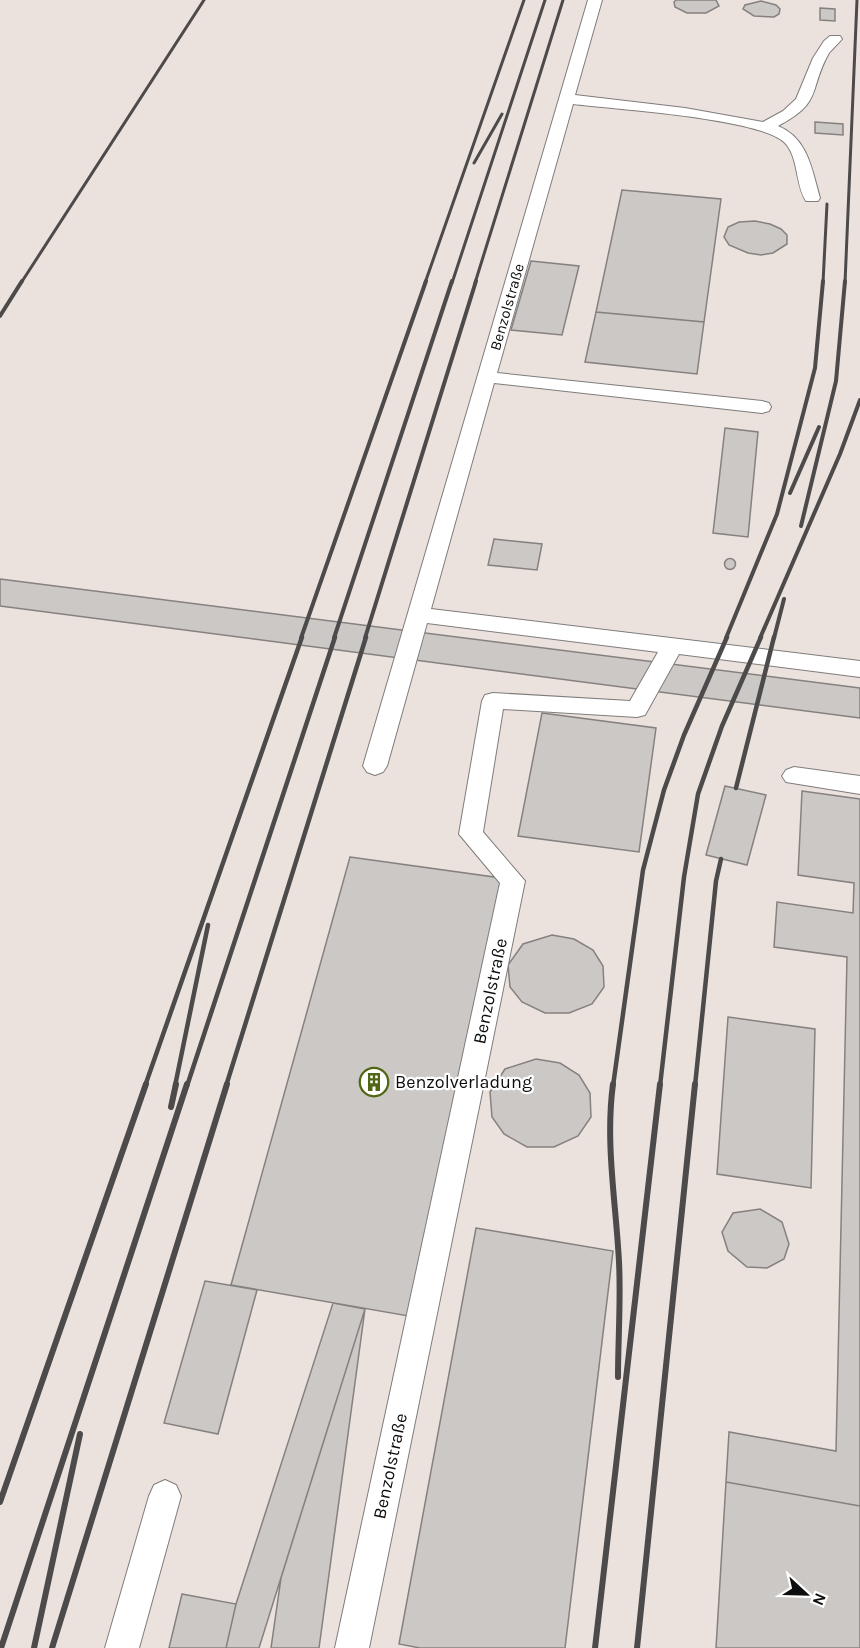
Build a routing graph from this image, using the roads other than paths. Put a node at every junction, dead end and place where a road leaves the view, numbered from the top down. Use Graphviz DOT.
graph roads {
  1 [pos="596,0"];
  2 [pos="835,39"];
  3 [pos="567,99"];
  4 [pos="766,126"];
  5 [pos="812,198"];
  6 [pos="487,377"];
  7 [pos="762,407"];
  8 [pos="418,615"];
  9 [pos="673,645"];
  10 [pos="860,669"];
  11 [pos="375,766"];
  12 [pos="794,776"];
  13 [pos="860,785"];
  14 [pos="165,1496"];
  15 [pos="122,1648"];
  16 [pos="352,1648"];
  1 -- 3 [label="lane, Benzolstraße"];
  2 -- 4 [label="lane"];
  3 -- 4 [label="lane"];
  3 -- 6 [label="lane, Benzolstraße"];
  4 -- 5 [label="lane"];
  6 -- 7 [label="lane"];
  6 -- 8 [label="lane, Benzolstraße"];
  8 -- 9 [label="lane"];
  8 -- 11 [label="lane, Benzolstraße"];
  9 -- 10 [label="lane"];
  9 -- 16 [label="lane, Benzolstraße"];
  12 -- 13 [label="lane"];
  14 -- 15 [label="lane"];
}
